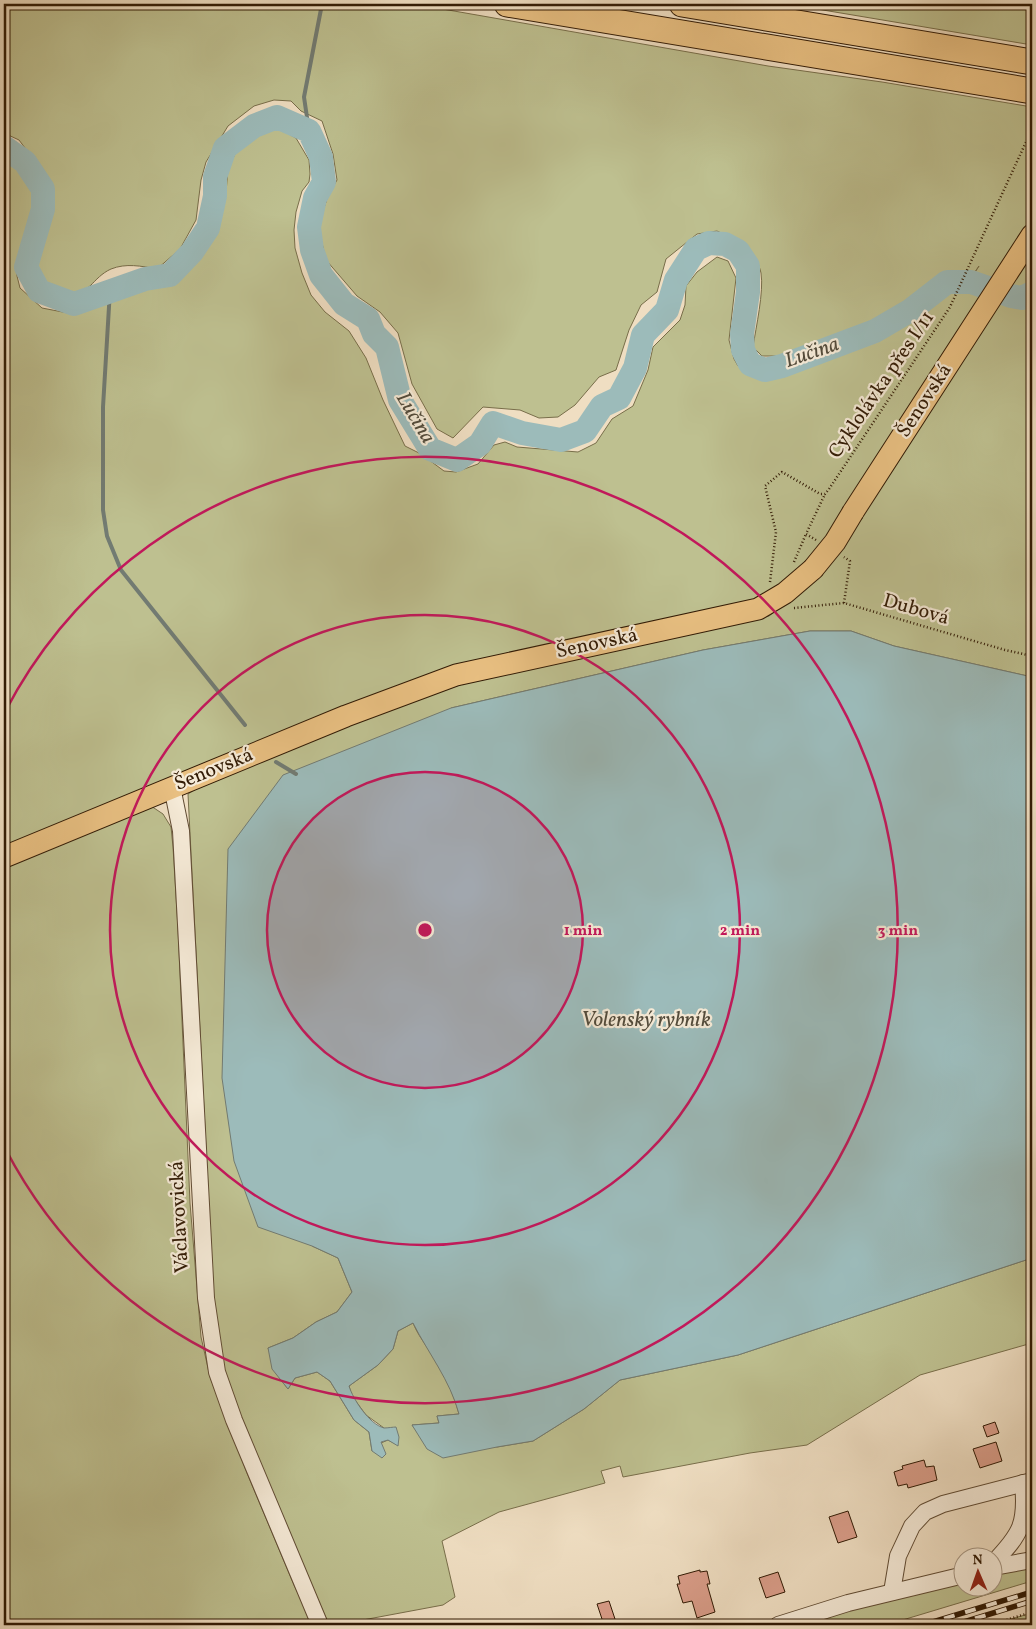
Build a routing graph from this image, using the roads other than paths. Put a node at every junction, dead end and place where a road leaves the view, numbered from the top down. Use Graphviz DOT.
graph roads {
  1 [pos="507,4"];
  2 [pos="682,4"];
  3 [pos="1032,62"];
  4 [pos="1032,91"];
  5 [pos="1032,235"];
  6 [pos="172,788"];
  7 [pos="4,857"];
  8 [pos="1028,1482"];
  9 [pos="1004,1552"];
  10 [pos="1032,1560"];
  11 [pos="1004,1565"];
  12 [pos="954,1576"];
  13 [pos="892,1592"];
  14 [pos="320,1625"];
  15 [pos="778,1625"];
  1 -- 4 [label="highway"];
  2 -- 3 [label="highway"];
  5 -- 6 [label="main road, Šenovská, bridge"];
  6 -- 7 [label="main road, Šenovská"];
  6 -- 14 [label="street, Václavovická"];
  8 -- 9 [label="street"];
  8 -- 13 [label="street"];
  10 -- 11 [label="street"];
  12 -- 13 [label="street"];
  13 -- 15 [label="street"];
}
